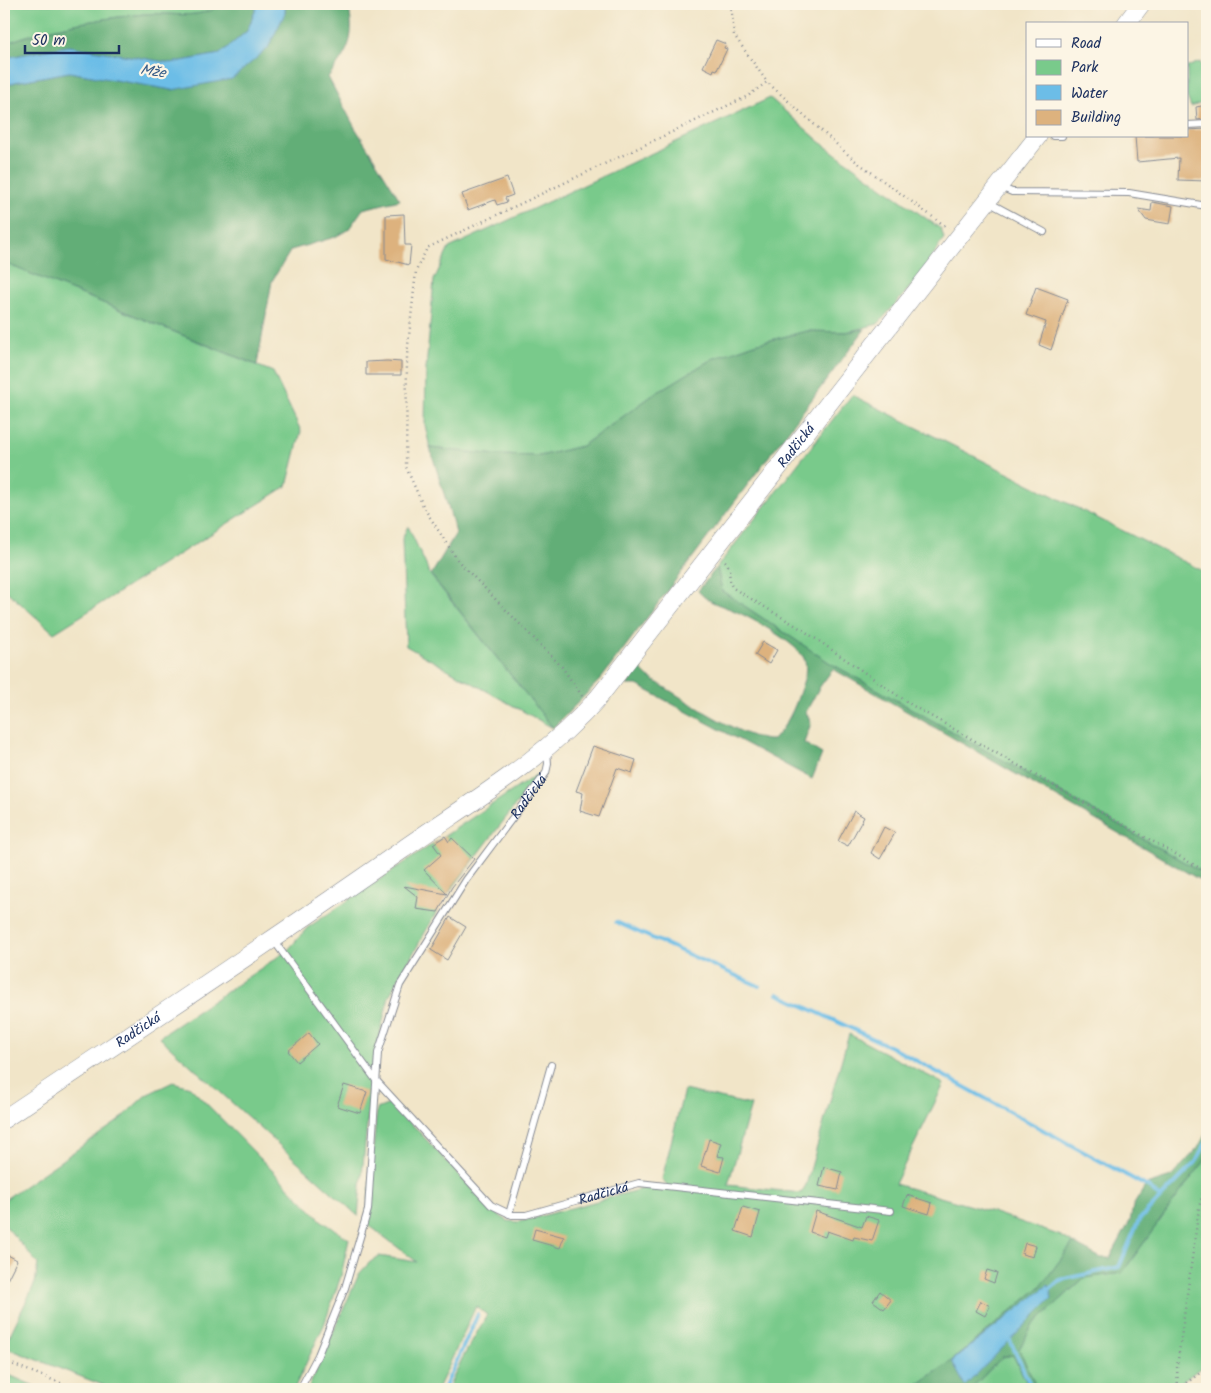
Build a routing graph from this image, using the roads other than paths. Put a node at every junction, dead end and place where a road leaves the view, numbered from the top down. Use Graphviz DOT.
graph roads {
  1 [pos="1141,4"];
  2 [pos="1128,22"];
  3 [pos="1207,124"];
  4 [pos="1188,125"];
  5 [pos="1036,138"];
  6 [pos="998,187"];
  7 [pos="987,201"];
  8 [pos="1207,206"];
  9 [pos="1044,232"];
  10 [pos="547,748"];
  11 [pos="273,940"];
  12 [pos="551,1065"];
  13 [pos="375,1079"];
  14 [pos="4,1119"];
  15 [pos="891,1211"];
  16 [pos="509,1214"];
  17 [pos="300,1389"];
  1 -- 2 [label="street"];
  3 -- 4 [label="lane"];
  5 -- 6 [label="street, Radčická"];
  6 -- 7 [label="street, Radčická"];
  6 -- 8 [label="lane"];
  7 -- 9 [label="lane"];
  7 -- 10 [label="street, Radčická"];
  10 -- 11 [label="street, Radčická"];
  10 -- 13 [label="lane, Radčická"];
  11 -- 13 [label="lane, Radčická"];
  11 -- 14 [label="street, Radčická"];
  12 -- 16 [label="lane"];
  13 -- 16 [label="lane, Radčická"];
  13 -- 17 [label="lane, Radčická"];
  15 -- 16 [label="lane, Radčická"];
}
